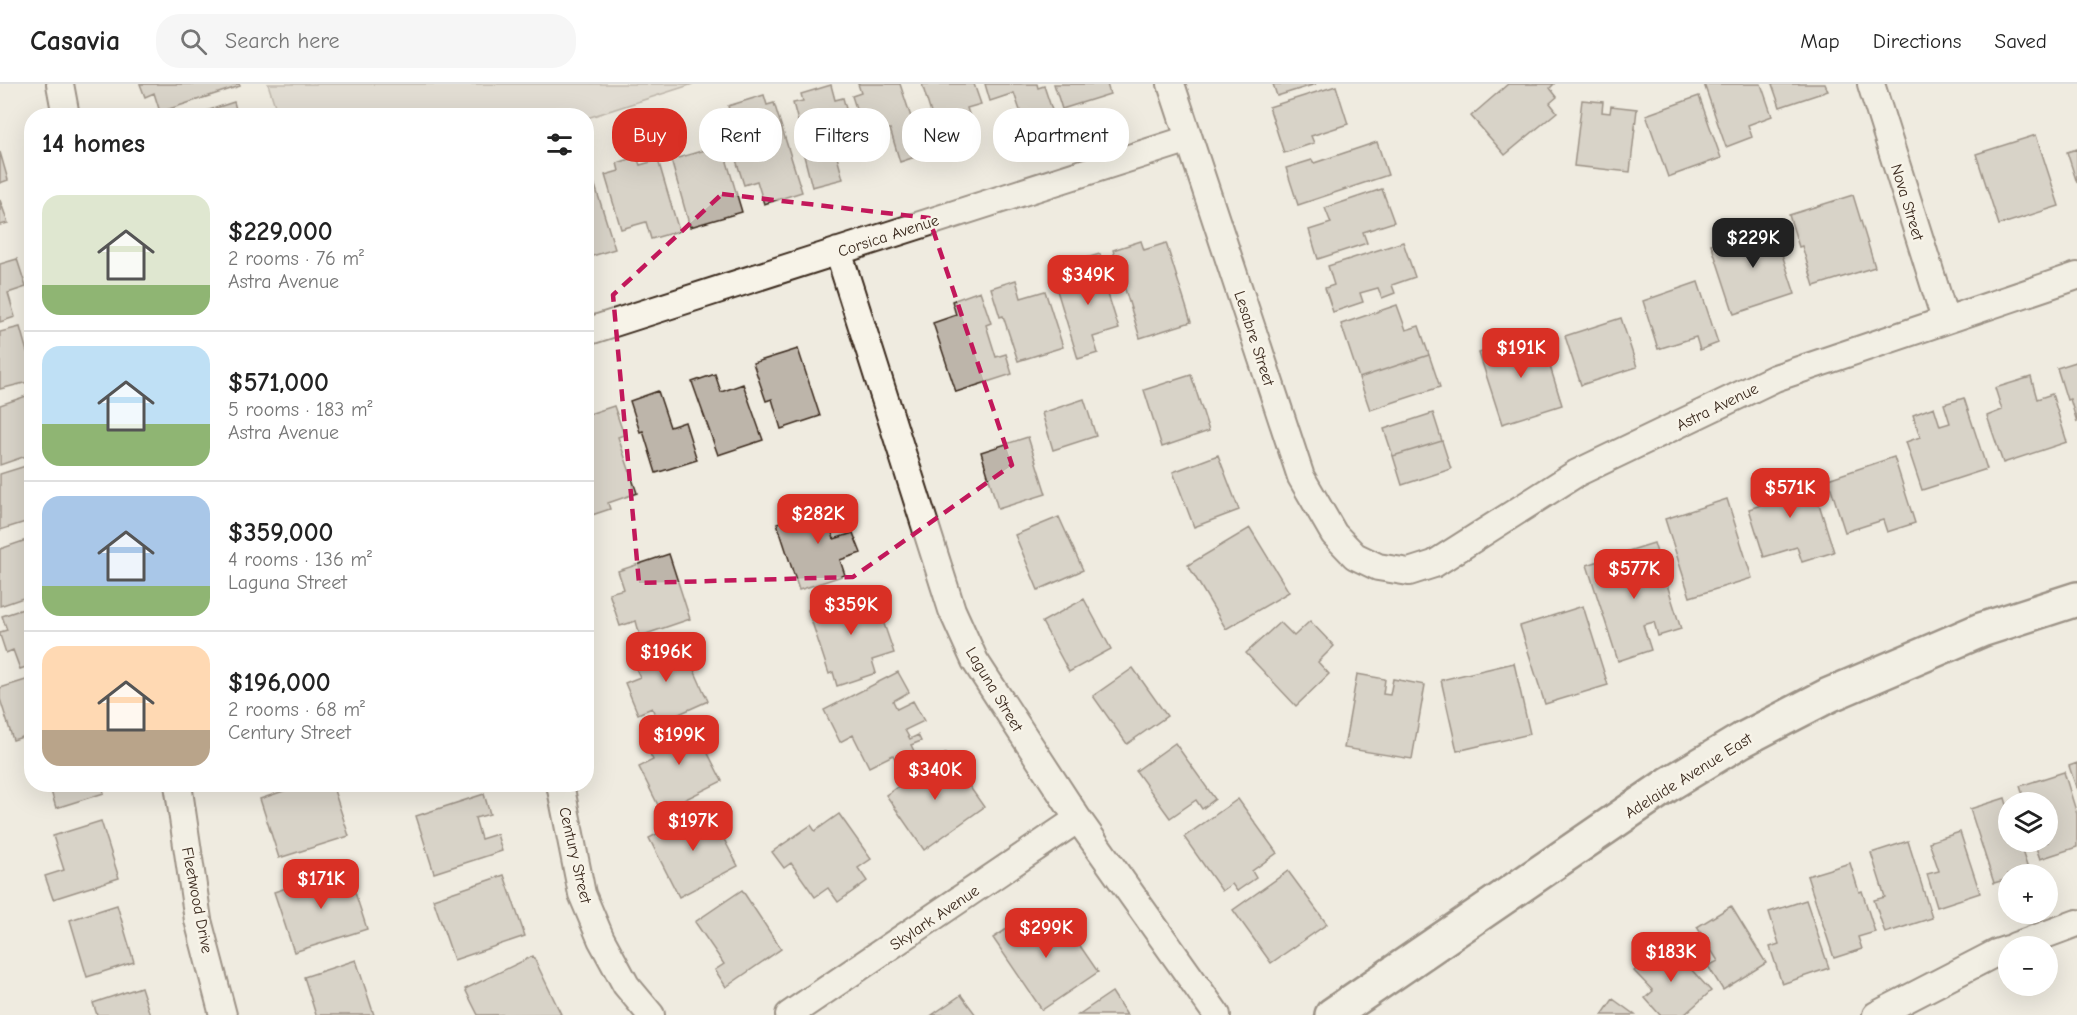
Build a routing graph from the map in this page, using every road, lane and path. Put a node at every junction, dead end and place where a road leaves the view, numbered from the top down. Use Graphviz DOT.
graph roads {
  1 [pos="60,84"];
  2 [pos="1171,84"];
  3 [pos="1871,84"];
  4 [pos="64,108"];
  5 [pos="1189,140"];
  6 [pos="838,251"];
  7 [pos="2077,276"];
  8 [pos="1945,319"];
  9 [pos="594,329"];
  10 [pos="1378,567"];
  11 [pos="2077,599"];
  12 [pos="179,792"];
  13 [pos="562,792"];
  14 [pos="1078,819"];
  15 [pos="2077,923"];
  16 [pos="2041,936"];
  17 [pos="1998,954"];
  18 [pos="223,1015"];
  19 [pos="651,1015"];
  20 [pos="789,1015"];
  21 [pos="1217,1015"];
  22 [pos="1332,1015"];
  23 [pos="1876,1015"];
  1 -- 4 [label="street"];
  2 -- 5 [label="street, Lesabre Street"];
  3 -- 8 [label="street, Nova Street"];
  5 -- 6 [label="street, Corsica Avenue"];
  5 -- 10 [label="street, Lesabre Street"];
  6 -- 9 [label="street, Corsica Avenue"];
  6 -- 14 [label="street, Laguna Street"];
  7 -- 8 [label="street, Astra Avenue"];
  8 -- 10 [label="street, Astra Avenue"];
  11 -- 22 [label="main road, Adelaide Avenue East"];
  12 -- 18 [label="street, Fleetwood Drive"];
  13 -- 19 [label="street, Century Street"];
  14 -- 20 [label="street, Skylark Avenue"];
  14 -- 21 [label="street, Laguna Street"];
  15 -- 16 [label="street"];
  17 -- 23 [label="street"];
}
